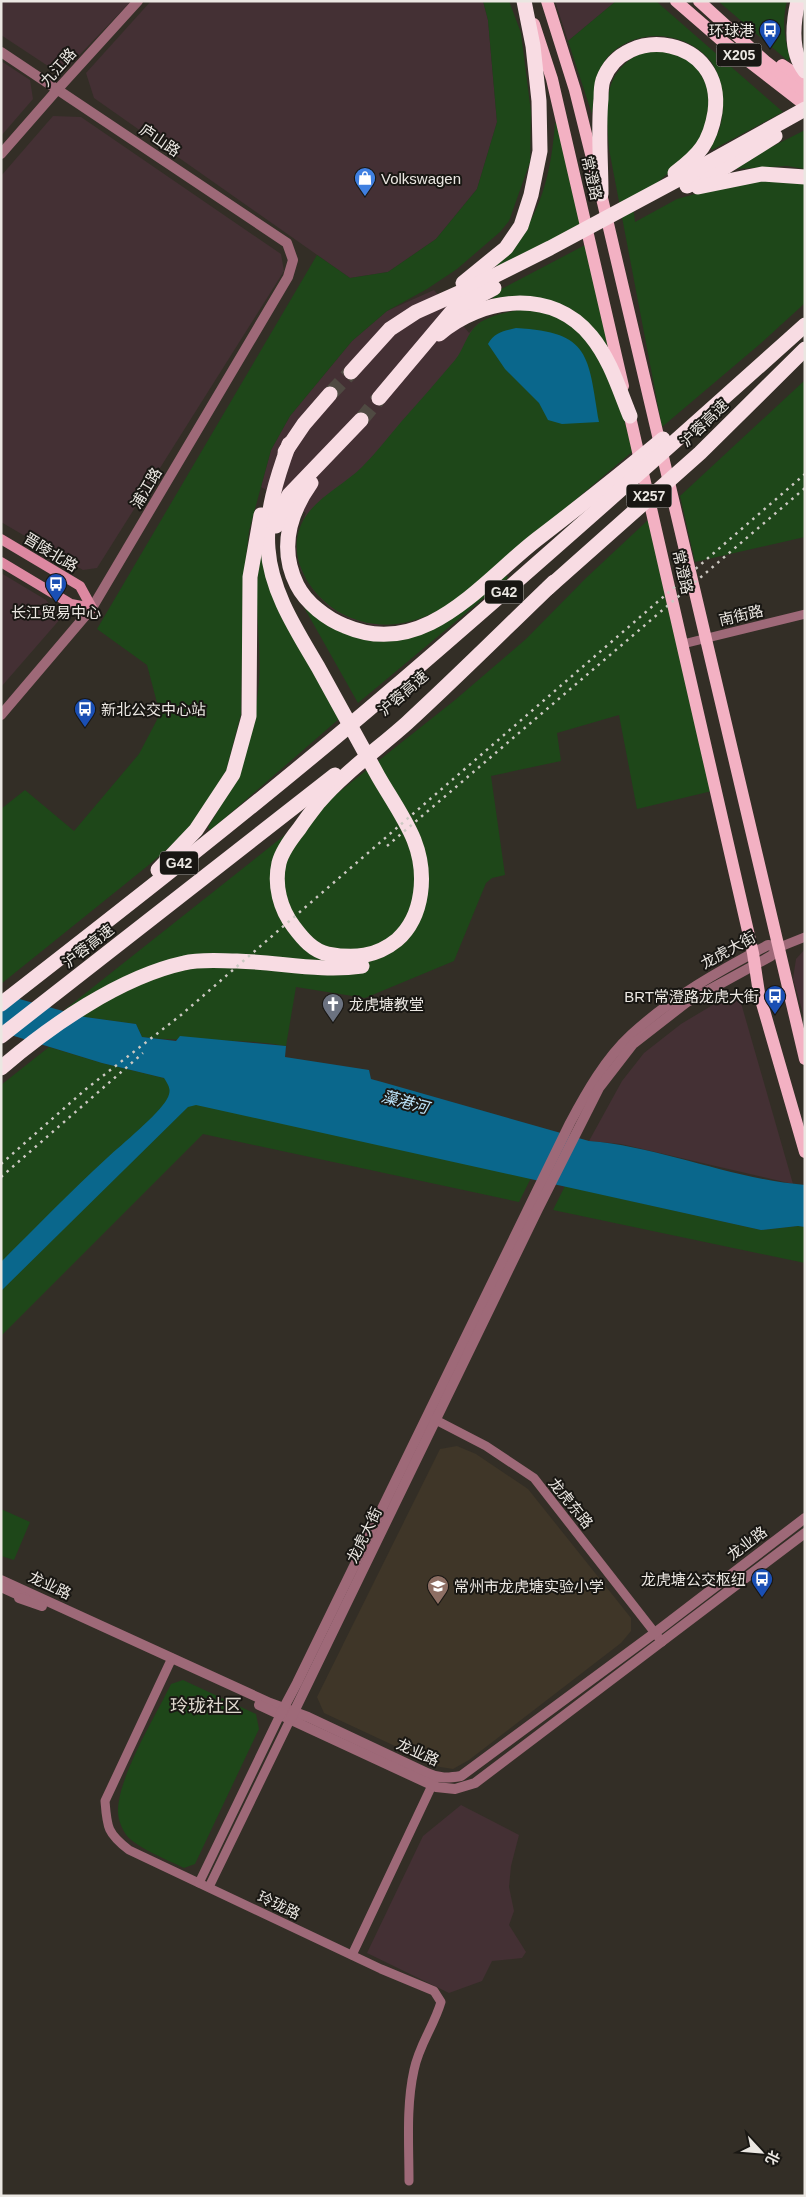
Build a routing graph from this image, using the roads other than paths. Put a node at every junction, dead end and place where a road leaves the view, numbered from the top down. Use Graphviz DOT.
graph roads {
  1 [pos="138,1"];
  2 [pos="525,1"];
  3 [pos="547,1"];
  4 [pos="676,1"];
  5 [pos="699,1"];
  6 [pos="798,1"];
  7 [pos="725,25"];
  8 [pos="1,52"];
  9 [pos="805,71"];
  10 [pos="805,80"];
  11 [pos="57,90"];
  12 [pos="805,92"];
  13 [pos="805,105"];
  14 [pos="805,109"];
  15 [pos="805,119"];
  16 [pos="785,124"];
  17 [pos="1,154"];
  18 [pos="805,177"];
  19 [pos="675,192"];
  20 [pos="653,193"];
  21 [pos="602,194"];
  22 [pos="639,206"];
  23 [pos="550,253"];
  24 [pos="293,260"];
  25 [pos="416,312"];
  26 [pos="805,323"];
  27 [pos="805,349"];
  28 [pos="412,358"];
  29 [pos="351,372"];
  30 [pos="330,394"];
  31 [pos="379,398"];
  32 [pos="630,416"];
  33 [pos="361,420"];
  34 [pos="340,442"];
  35 [pos="289,444"];
  36 [pos="617,485"];
  37 [pos="1,539"];
  38 [pos="1,562"];
  39 [pos="92,608"];
  40 [pos="805,614"];
  41 [pos="706,637"];
  42 [pos="683,644"];
  43 [pos="1,716"];
  44 [pos="346,770"];
  45 [pos="805,937"];
  46 [pos="780,946"];
  47 [pos="754,959"];
  48 [pos="27,982"];
  49 [pos="1,1003"];
  50 [pos="1,1036"];
  51 [pos="805,1059"];
  52 [pos="5,1065"];
  53 [pos="805,1152"];
  54 [pos="432,1418"];
  55 [pos="805,1518"];
  56 [pos="805,1533"];
  57 [pos="1,1573"];
  58 [pos="1,1580"];
  59 [pos="1,1587"];
  60 [pos="1,1593"];
  61 [pos="41,1602"];
  62 [pos="656,1632"];
  63 [pos="662,1642"];
  64 [pos="170,1661"];
  65 [pos="287,1714"];
  66 [pos="434,1781"];
  67 [pos="199,1883"];
  68 [pos="209,1887"];
  69 [pos="352,1955"];
  70 [pos="409,2182"];
  1 -- 11 [label="street, 九江路"];
  2 -- 25 [label="highway"];
  2 -- 32 [label="main road, 常澄路 / X257"];
  3 -- 21 [label="main road, 常澄路 / X257"];
  4 -- 13 [label="main road, X205"];
  5 -- 7 [label="main road, X205"];
  6 -- 9 [label="highway"];
  7 -- 10 [label="main road"];
  7 -- 12 [label="main road, X205"];
  8 -- 11 [label="street, 庐山路"];
  11 -- 17 [label="street, 九江路"];
  11 -- 24 [label="street, 庐山路"];
  14 -- 16 [label="highway"];
  15 -- 16 [label="highway"];
  16 -- 19 [label="highway"];
  16 -- 20 [label="highway"];
  18 -- 19 [label="highway"];
  19 -- 22 [label="highway"];
  20 -- 21 [label="highway"];
  20 -- 22 [label="highway"];
  21 -- 41 [label="main road, 常澄路 / X257"];
  22 -- 23 [label="highway"];
  23 -- 25 [label="highway"];
  23 -- 28 [label="highway"];
  24 -- 39 [label="street, 浦江路"];
  25 -- 29 [label="highway"];
  26 -- 36 [label="highway"];
  27 -- 44 [label="highway, 沪蓉高速 / G42"];
  28 -- 31 [label="highway"];
  28 -- 32 [label="highway"];
  30 -- 35 [label="highway"];
  32 -- 42 [label="main road, 常澄路 / X257"];
  33 -- 34 [label="highway"];
  34 -- 36 [label="highway"];
  34 -- 52 [label="highway"];
  35 -- 44 [label="highway"];
  35 -- 48 [label="highway"];
  36 -- 48 [label="highway, 沪蓉高速 / G42"];
  37 -- 39 [label="main road, 晋陵北路"];
  38 -- 39 [label="main road"];
  39 -- 43 [label="street, 浦江路"];
  40 -- 41 [label="street, 南街路"];
  41 -- 42 [label="street, 南街路"];
  41 -- 46 [label="main road, 常澄路 / X257"];
  42 -- 47 [label="main road, 常澄路 / X257"];
  44 -- 50 [label="highway, 沪蓉高速 / G42"];
  45 -- 46 [label="street"];
  46 -- 47 [label="street, 龙虎大街"];
  46 -- 51 [label="main road, 常澄路 / X257"];
  47 -- 53 [label="main road, 常澄路 / X257"];
  47 -- 54 [label="street, 龙虎大街"];
  48 -- 49 [label="highway"];
  54 -- 62 [label="street, 龙虎东路"];
  54 -- 65 [label="street, 龙虎大街"];
  55 -- 62 [label="street, 龙业路"];
  56 -- 63 [label="street, 龙业路"];
  57 -- 61 [label="street"];
  58 -- 61 [label="street, 龙业路"];
  59 -- 61 [label="street, 龙业路"];
  60 -- 61 [label="street"];
  61 -- 64 [label="street, 龙业路"];
  62 -- 63 [label="street, 龙虎东路"];
  62 -- 66 [label="street, 龙业路"];
  63 -- 66 [label="street, 龙业路"];
  64 -- 65 [label="street, 龙业路"];
  64 -- 67 [label="street, 玲珑路"];
  65 -- 66 [label="street, 龙业路"];
  65 -- 67 [label="street, 龙虎大街"];
  65 -- 68 [label="street, 龙虎大街"];
  66 -- 69 [label="street"];
  67 -- 68 [label="street, 玲珑路"];
  68 -- 69 [label="street, 玲珑路"];
  69 -- 70 [label="street, 玲珑路"];
}
